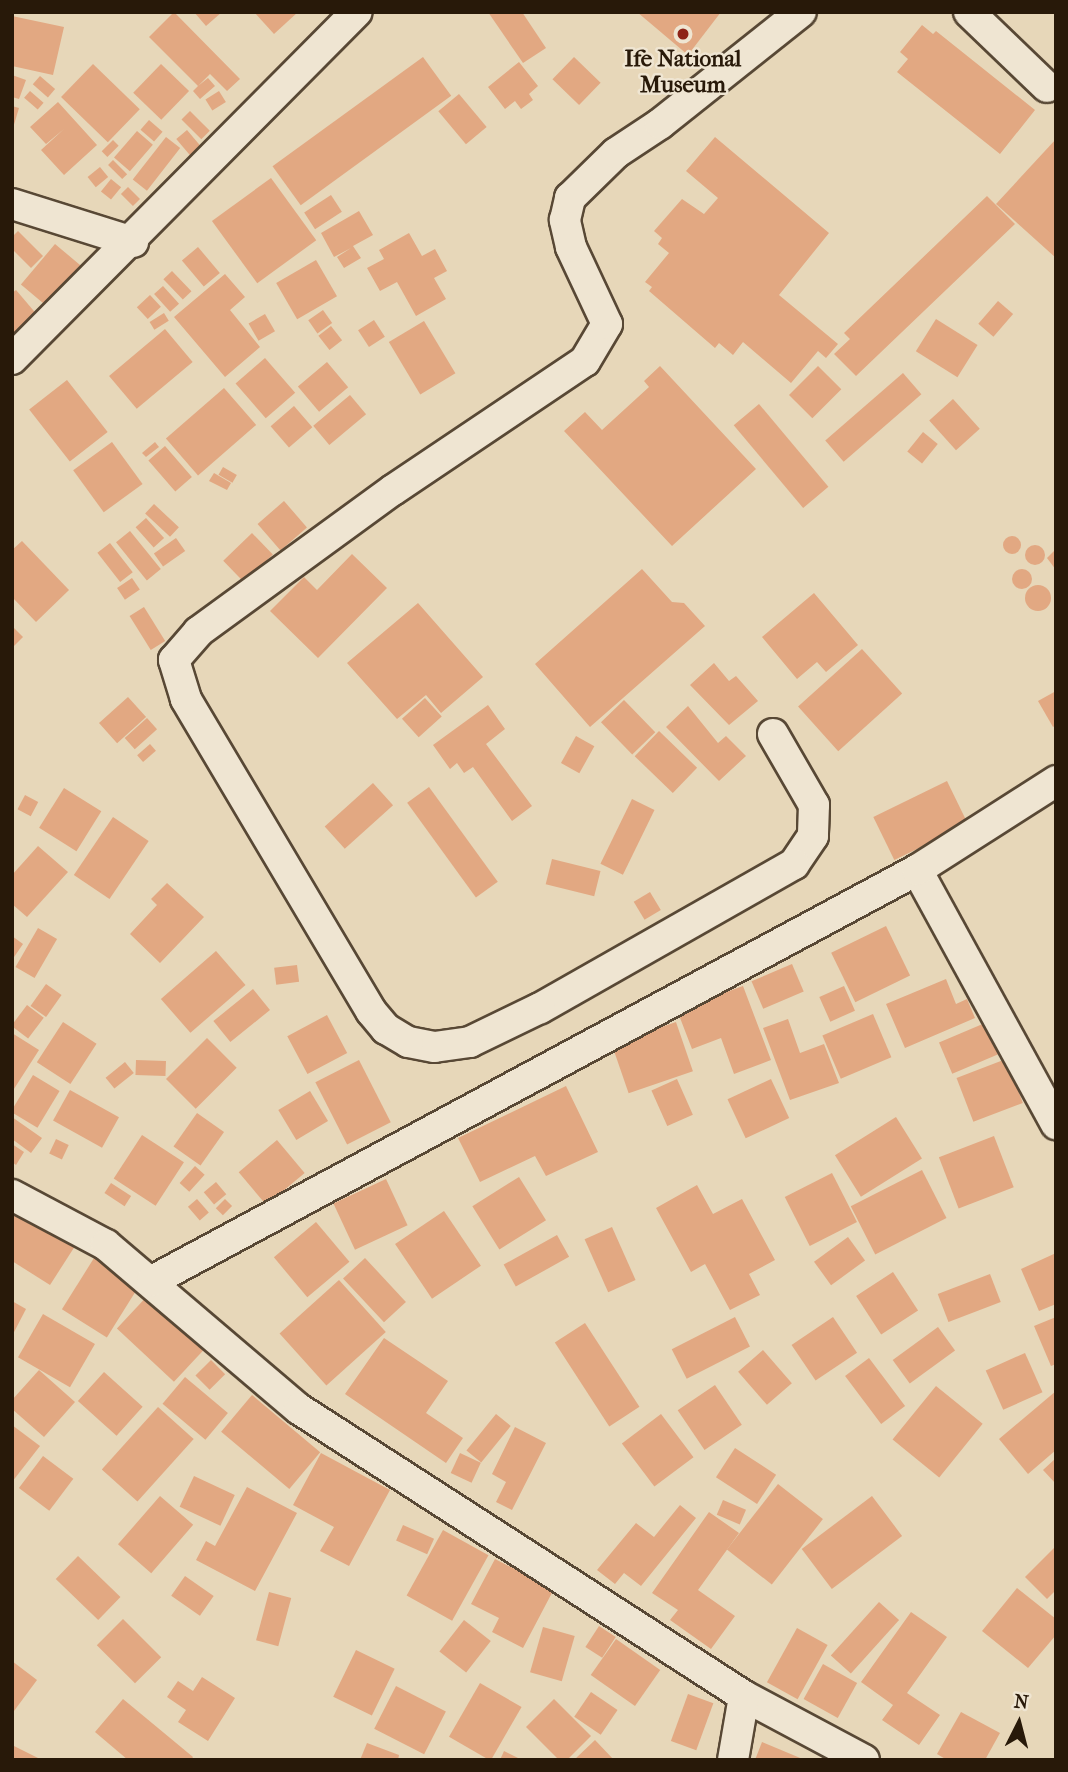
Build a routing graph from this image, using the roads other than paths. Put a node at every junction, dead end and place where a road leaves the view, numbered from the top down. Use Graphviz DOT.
graph roads {
  1 [pos="357,12"];
  2 [pos="801,12"];
  3 [pos="969,12"];
  4 [pos="1053,87"];
  5 [pos="12,204"];
  6 [pos="133,242"];
  7 [pos="12,359"];
  8 [pos="773,734"];
  9 [pos="1056,781"];
  10 [pos="917,870"];
  11 [pos="1056,1124"];
  12 [pos="12,1195"];
  13 [pos="152,1281"];
  14 [pos="744,1696"];
  15 [pos="733,1760"];
  16 [pos="864,1760"];
  1 -- 6 [label="street"];
  2 -- 8 [label="street"];
  3 -- 4 [label="street"];
  5 -- 6 [label="street"];
  6 -- 7 [label="street"];
  9 -- 10 [label="street"];
  10 -- 11 [label="street"];
  10 -- 13 [label="street"];
  12 -- 13 [label="street"];
  13 -- 14 [label="street"];
  14 -- 15 [label="street"];
  14 -- 16 [label="street"];
}
